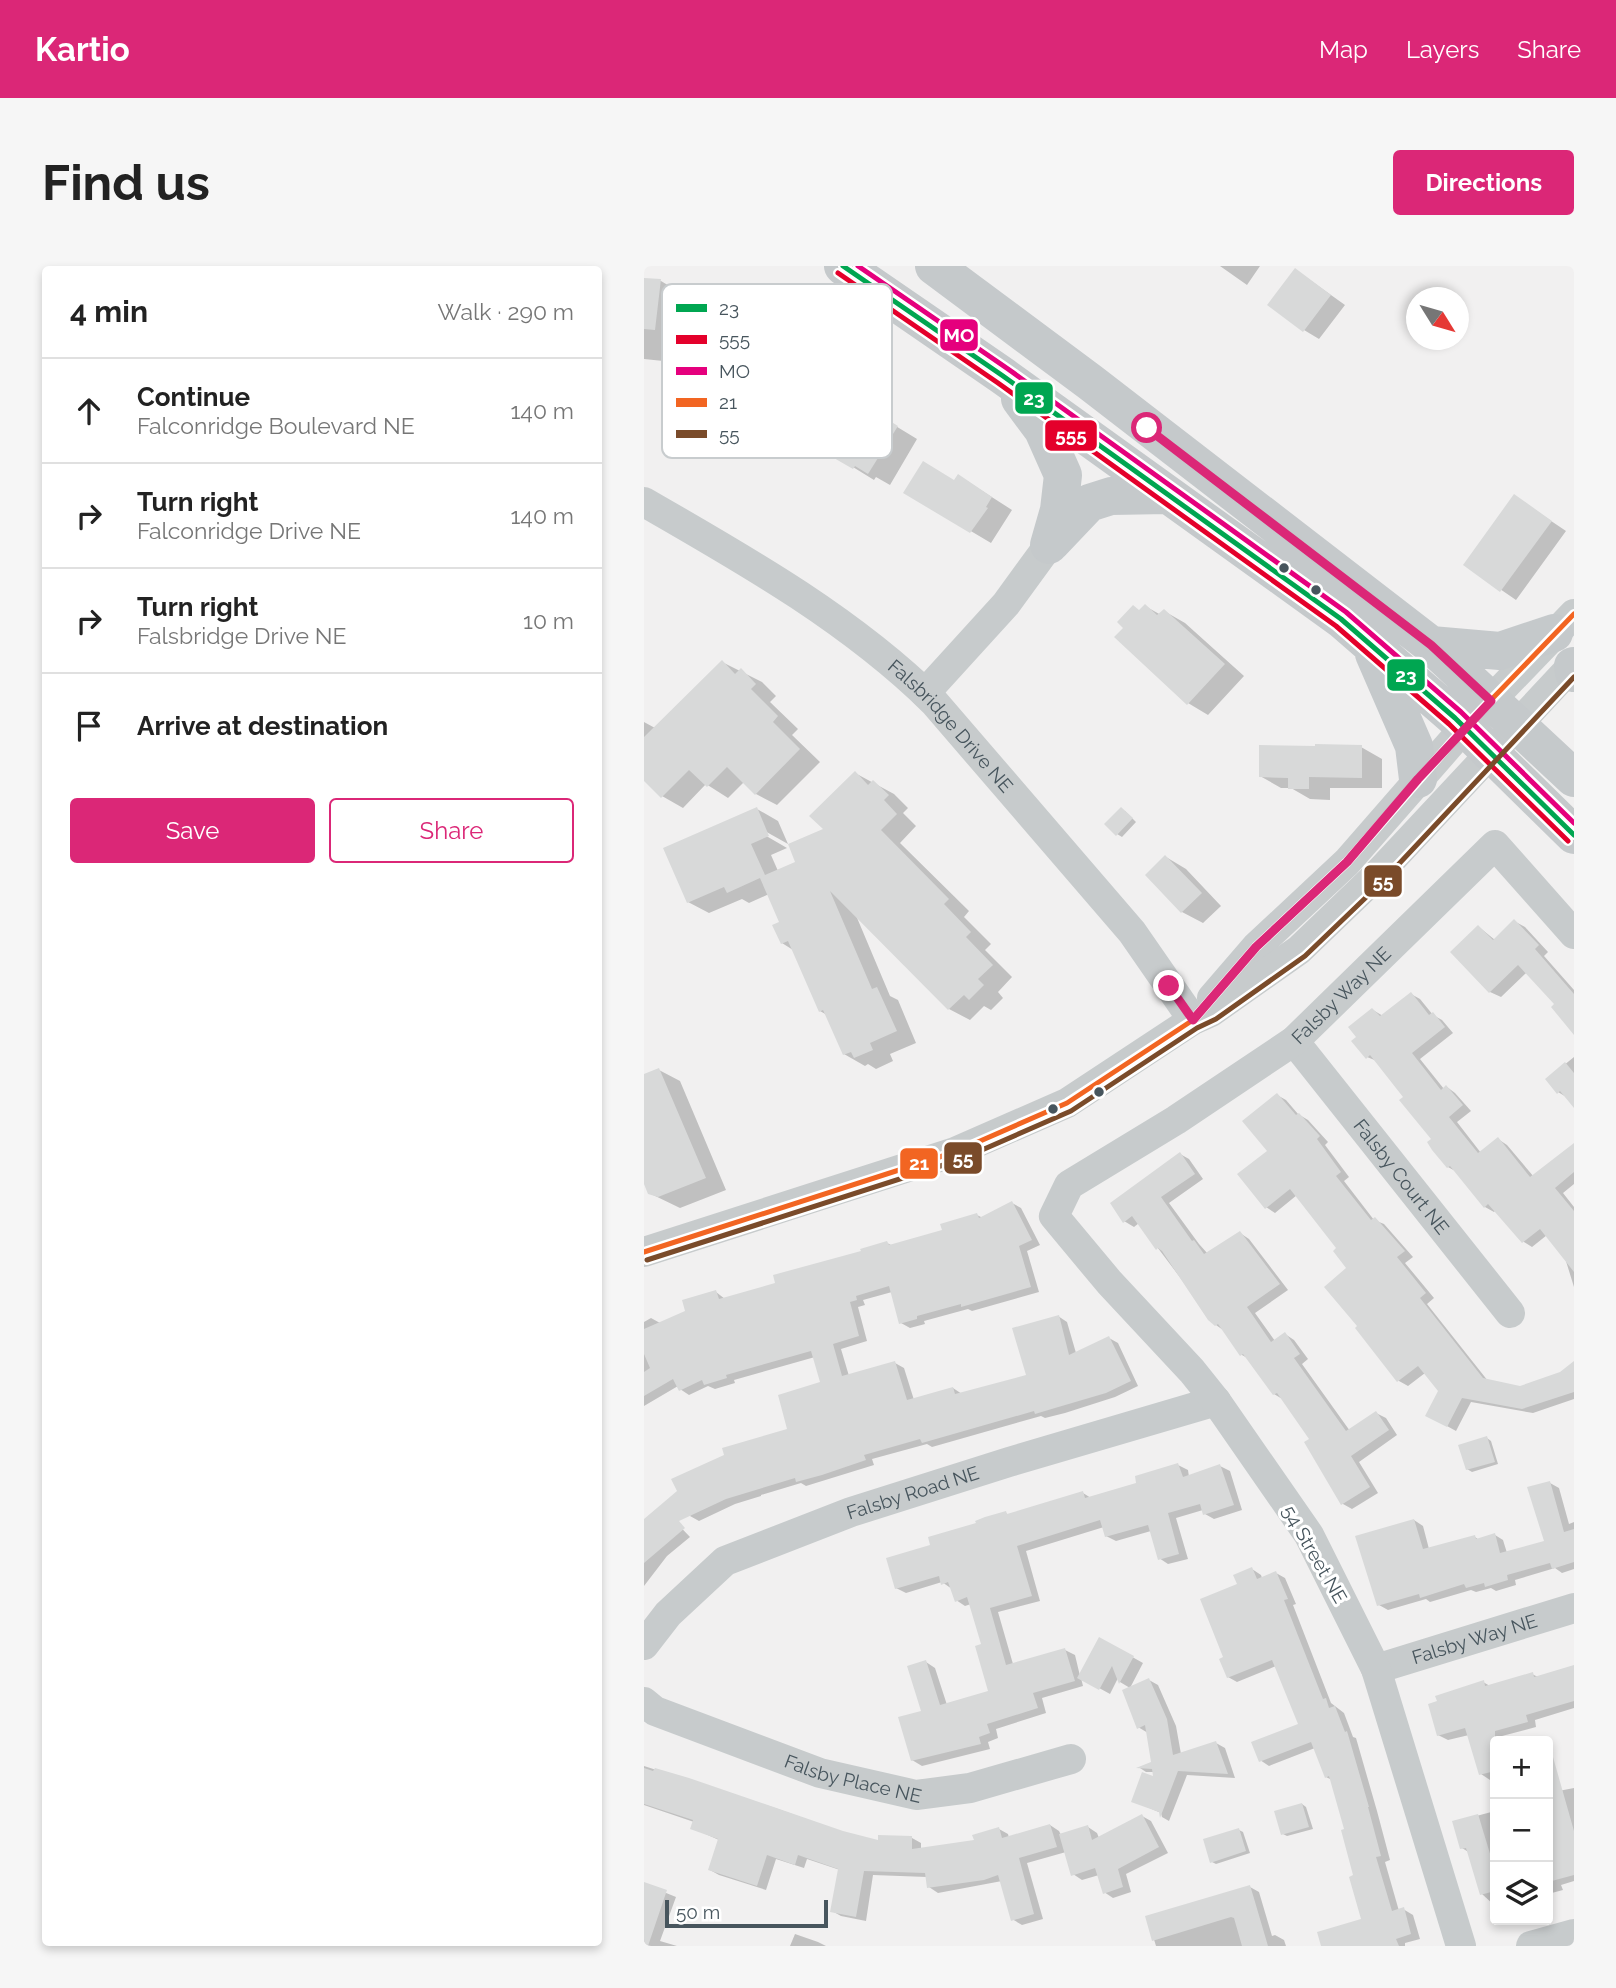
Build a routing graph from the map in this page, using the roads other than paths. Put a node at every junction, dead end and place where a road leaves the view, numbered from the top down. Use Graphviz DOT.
graph roads {
  1 [pos="843,266"];
  2 [pos="876,266"];
  3 [pos="934,266"];
  4 [pos="869,284"];
  5 [pos="892,300"];
  6 [pos="1003,376"];
  7 [pos="1090,382"];
  8 [pos="1167,495"];
  9 [pos="644,502"];
  10 [pos="1049,545"];
  11 [pos="1564,624"];
  12 [pos="1369,642"];
  13 [pos="1431,645"];
  14 [pos="1574,668"];
  15 [pos="925,693"];
  16 [pos="1503,713"];
  17 [pos="1477,741"];
  18 [pos="1574,778"];
  19 [pos="1418,779"];
  20 [pos="1574,835"];
  21 [pos="1574,934"];
  22 [pos="1193,1020"];
  23 [pos="1294,1041"];
  24 [pos="1069,1185"];
  25 [pos="644,1252"];
  26 [pos="1510,1312"];
  27 [pos="1216,1401"];
  28 [pos="1574,1608"];
  29 [pos="644,1645"];
  30 [pos="1377,1669"];
  31 [pos="644,1702"];
  32 [pos="1071,1759"];
  33 [pos="1574,1934"];
  34 [pos="1461,1946"];
  35 [pos="1531,1946"];
  1 -- 4 [label="main road"];
  2 -- 7 [label="main road"];
  3 -- 7 [label="main road"];
  5 -- 6 [label="main road"];
  6 -- 8 [label="main road"];
  6 -- 10 [label="main road"];
  7 -- 13 [label="main road"];
  8 -- 10 [label="main road"];
  8 -- 12 [label="main road"];
  9 -- 15 [label="street, Falsbridge Drive NE"];
  10 -- 15 [label="street"];
  11 -- 13 [label="main road"];
  11 -- 16 [label="street"];
  12 -- 17 [label="main road"];
  12 -- 19 [label="main road"];
  13 -- 16 [label="main road"];
  14 -- 16 [label="street"];
  15 -- 22 [label="street, Falsbridge Drive NE"];
  16 -- 17 [label="street"];
  16 -- 18 [label="main road"];
  17 -- 19 [label="street"];
  17 -- 20 [label="main road"];
  17 -- 22 [label="street"];
  19 -- 22 [label="street"];
  21 -- 23 [label="street, Falsby Way NE"];
  22 -- 25 [label="street"];
  23 -- 24 [label="street, Falsby Way NE"];
  23 -- 26 [label="street, Falsby Court NE"];
  24 -- 27 [label="street, 54 Street NE"];
  27 -- 29 [label="street, Falsby Road NE"];
  27 -- 30 [label="street, 54 Street NE"];
  28 -- 30 [label="street, Falsby Way NE"];
  30 -- 34 [label="street, 54 Street NE"];
  31 -- 32 [label="street, Falsby Place NE"];
  33 -- 35 [label="street"];
}
